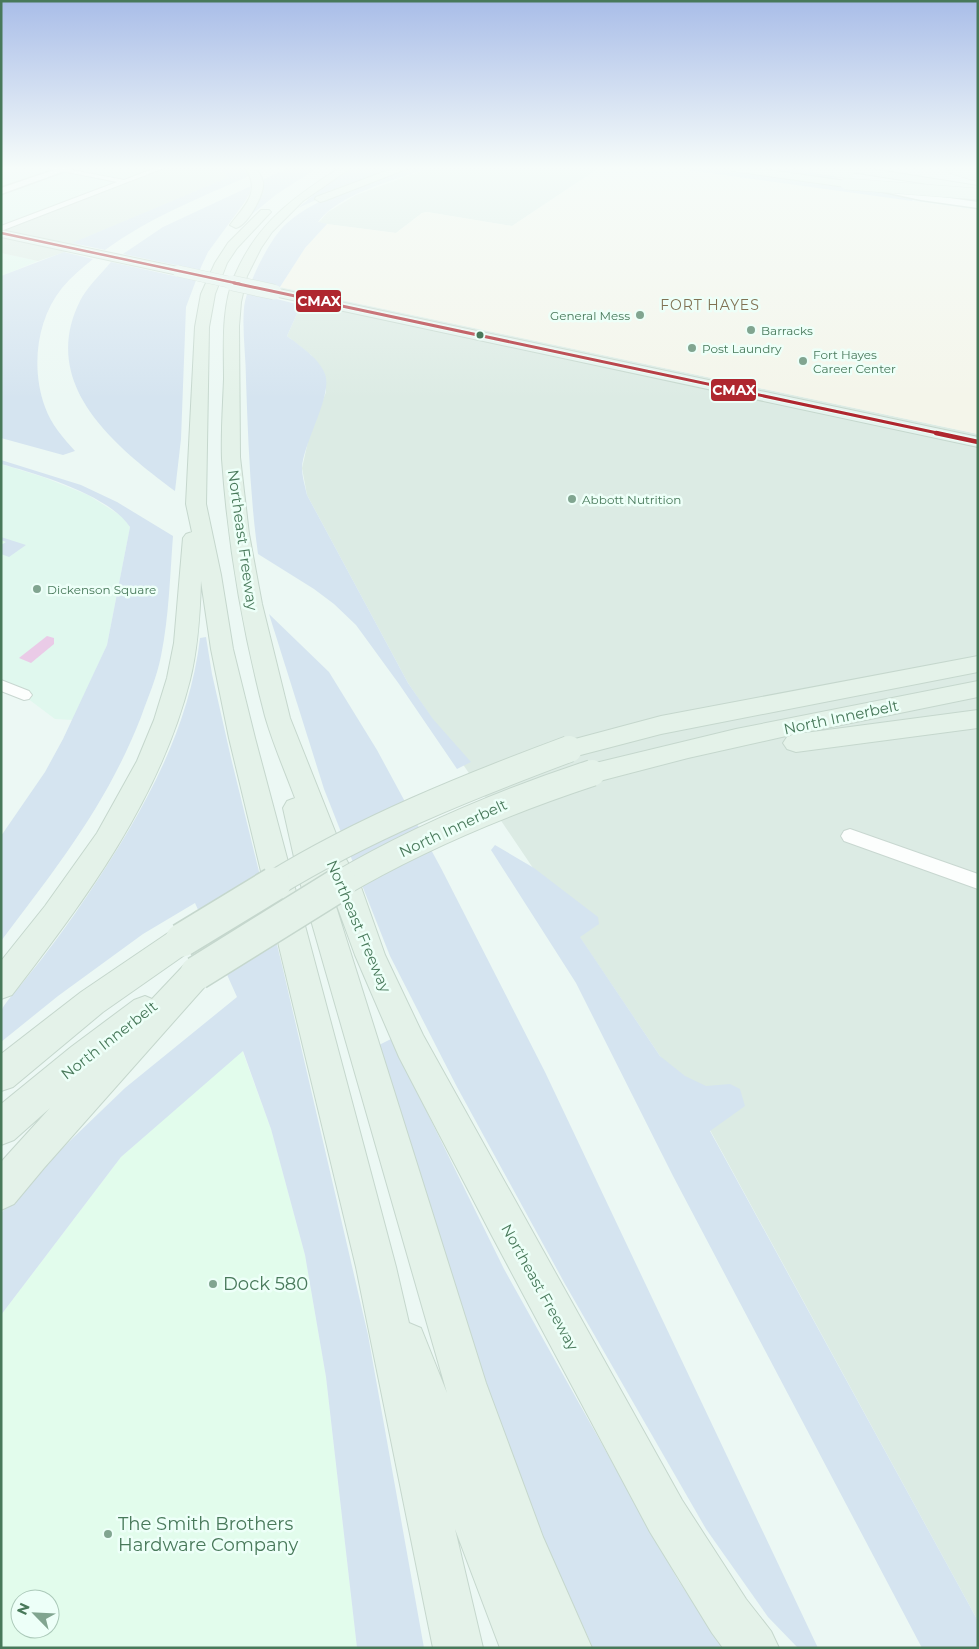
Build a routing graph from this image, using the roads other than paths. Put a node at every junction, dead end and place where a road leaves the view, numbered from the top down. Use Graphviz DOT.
graph roads {
  1 [pos="56,245"];
  2 [pos="223,245"];
  3 [pos="234,245"];
  4 [pos="258,245"];
  5 [pos="259,245"];
  6 [pos="256,248"];
  7 [pos="221,263"];
  8 [pos="978,442"];
  9 [pos="202,566"];
  10 [pos="978,664"];
  11 [pos="1,685"];
  12 [pos="978,689"];
  13 [pos="24,695"];
  14 [pos="278,718"];
  15 [pos="968,720"];
  16 [pos="714,743"];
  17 [pos="850,836"];
  18 [pos="978,882"];
  19 [pos="197,973"];
  20 [pos="6,977"];
  21 [pos="1,1075"];
  22 [pos="1,1127"];
  23 [pos="1,1190"];
  24 [pos="376,1267"];
  25 [pos="458,1648"];
  26 [pos="525,1648"];
  27 [pos="567,1648"];
  28 [pos="754,1648"];
  1 -- 8 [label="main road, bridge"];
  2 -- 7 [label="highway"];
  3 -- 7 [label="highway"];
  4 -- 6 [label="highway, Northeast Freeway"];
  5 -- 6 [label="highway"];
  6 -- 14 [label="highway, Northeast Freeway"];
  7 -- 9 [label="highway"];
  9 -- 20 [label="highway"];
  9 -- 24 [label="highway"];
  10 -- 21 [label="highway, North Innerbelt, bridge"];
  11 -- 13 [label="street"];
  12 -- 16 [label="highway, North Innerbelt"];
  14 -- 27 [label="highway"];
  14 -- 28 [label="highway, Northeast Freeway"];
  15 -- 16 [label="highway"];
  16 -- 19 [label="highway, North Innerbelt, bridge"];
  17 -- 18 [label="street"];
  19 -- 22 [label="highway, North Innerbelt"];
  19 -- 23 [label="highway"];
  24 -- 25 [label="highway"];
  24 -- 26 [label="highway"];
}
